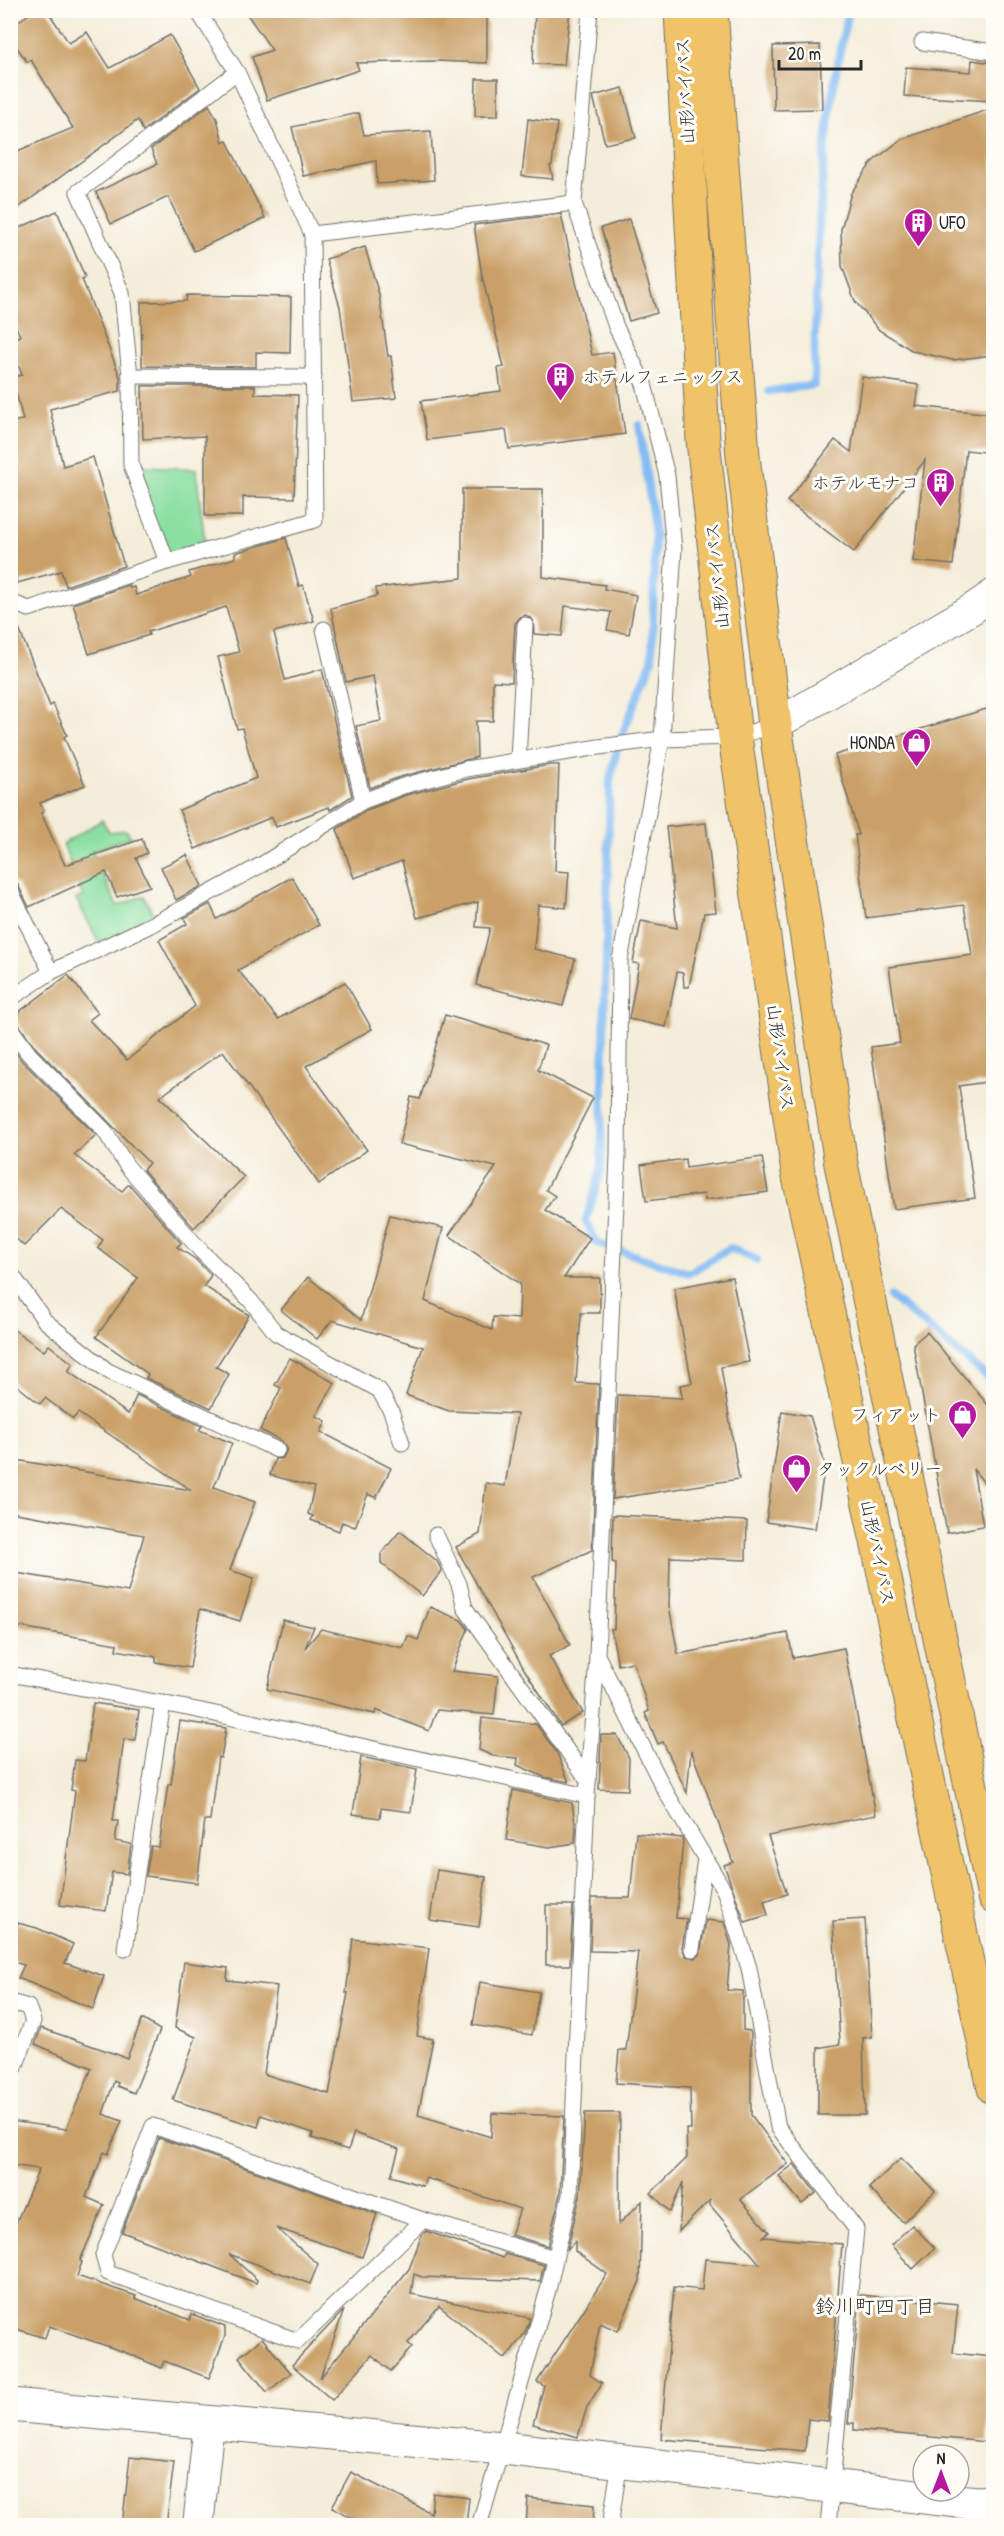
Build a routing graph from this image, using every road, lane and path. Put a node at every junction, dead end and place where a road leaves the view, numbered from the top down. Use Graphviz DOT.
graph roads {
  1 [pos="197,10"];
  2 [pos="590,10"];
  3 [pos="681,10"];
  4 [pos="711,10"];
  5 [pos="922,42"];
  6 [pos="993,52"];
  7 [pos="237,72"];
  8 [pos="574,203"];
  9 [pos="312,234"];
  10 [pos="130,376"];
  11 [pos="314,377"];
  12 [pos="167,562"];
  13 [pos="993,594"];
  14 [pos="10,602"];
  15 [pos="525,625"];
  16 [pos="324,629"];
  17 [pos="776,725"];
  18 [pos="735,737"];
  19 [pos="662,739"];
  20 [pos="518,760"];
  21 [pos="363,801"];
  22 [pos="10,890"];
  23 [pos="51,972"];
  24 [pos="10,999"];
  25 [pos="10,1028"];
  26 [pos="10,1272"];
  27 [pos="402,1443"];
  28 [pos="277,1450"];
  29 [pos="436,1535"];
  30 [pos="597,1655"];
  31 [pos="10,1674"];
  32 [pos="163,1703"];
  33 [pos="588,1780"];
  34 [pos="587,1796"];
  35 [pos="705,1859"];
  36 [pos="993,1897"];
  37 [pos="125,1949"];
  38 [pos="692,1949"];
  39 [pos="10,2002"];
  40 [pos="15,2067"];
  41 [pos="993,2088"];
  42 [pos="423,2220"];
  43 [pos="555,2258"];
  44 [pos="10,2405"];
  45 [pos="209,2422"];
  46 [pos="503,2448"];
  47 [pos="620,2462"];
  48 [pos="833,2486"];
  49 [pos="993,2502"];
  50 [pos="198,2526"];
  51 [pos="479,2526"];
  52 [pos="610,2526"];
  53 [pos="828,2526"];
  1 -- 7 [label="lane"];
  2 -- 8 [label="lane"];
  3 -- 18 [label="highway, 山形バイパス"];
  4 -- 17 [label="highway, 山形バイパス"];
  5 -- 6 [label="lane"];
  7 -- 9 [label="lane"];
  7 -- 10 [label="lane"];
  8 -- 9 [label="lane"];
  8 -- 19 [label="lane"];
  9 -- 11 [label="lane"];
  10 -- 11 [label="lane"];
  10 -- 12 [label="lane"];
  11 -- 12 [label="lane"];
  12 -- 14 [label="lane"];
  13 -- 17 [label="street"];
  15 -- 20 [label="lane"];
  16 -- 21 [label="lane"];
  17 -- 18 [label="lane"];
  17 -- 36 [label="highway, 山形バイパス"];
  18 -- 19 [label="lane"];
  18 -- 41 [label="highway, 山形バイパス"];
  19 -- 20 [label="lane"];
  19 -- 30 [label="lane"];
  20 -- 21 [label="lane"];
  21 -- 23 [label="lane"];
  22 -- 23 [label="lane"];
  23 -- 24 [label="lane"];
  25 -- 27 [label="lane"];
  26 -- 28 [label="lane"];
  29 -- 33 [label="lane"];
  30 -- 33 [label="lane"];
  30 -- 35 [label="lane"];
  31 -- 32 [label="lane"];
  32 -- 34 [label="lane"];
  32 -- 37 [label="lane"];
  33 -- 34 [label="lane"];
  34 -- 43 [label="lane"];
  35 -- 38 [label="lane"];
  35 -- 48 [label="lane"];
  39 -- 40 [label="lane"];
  42 -- 42 [label="lane"];
  42 -- 43 [label="lane"];
  43 -- 46 [label="lane"];
  44 -- 45 [label="street"];
  45 -- 46 [label="street"];
  45 -- 50 [label="street"];
  46 -- 47 [label="street"];
  46 -- 51 [label="lane"];
  47 -- 48 [label="street"];
  47 -- 52 [label="lane"];
  48 -- 49 [label="street"];
  48 -- 53 [label="lane"];
}
